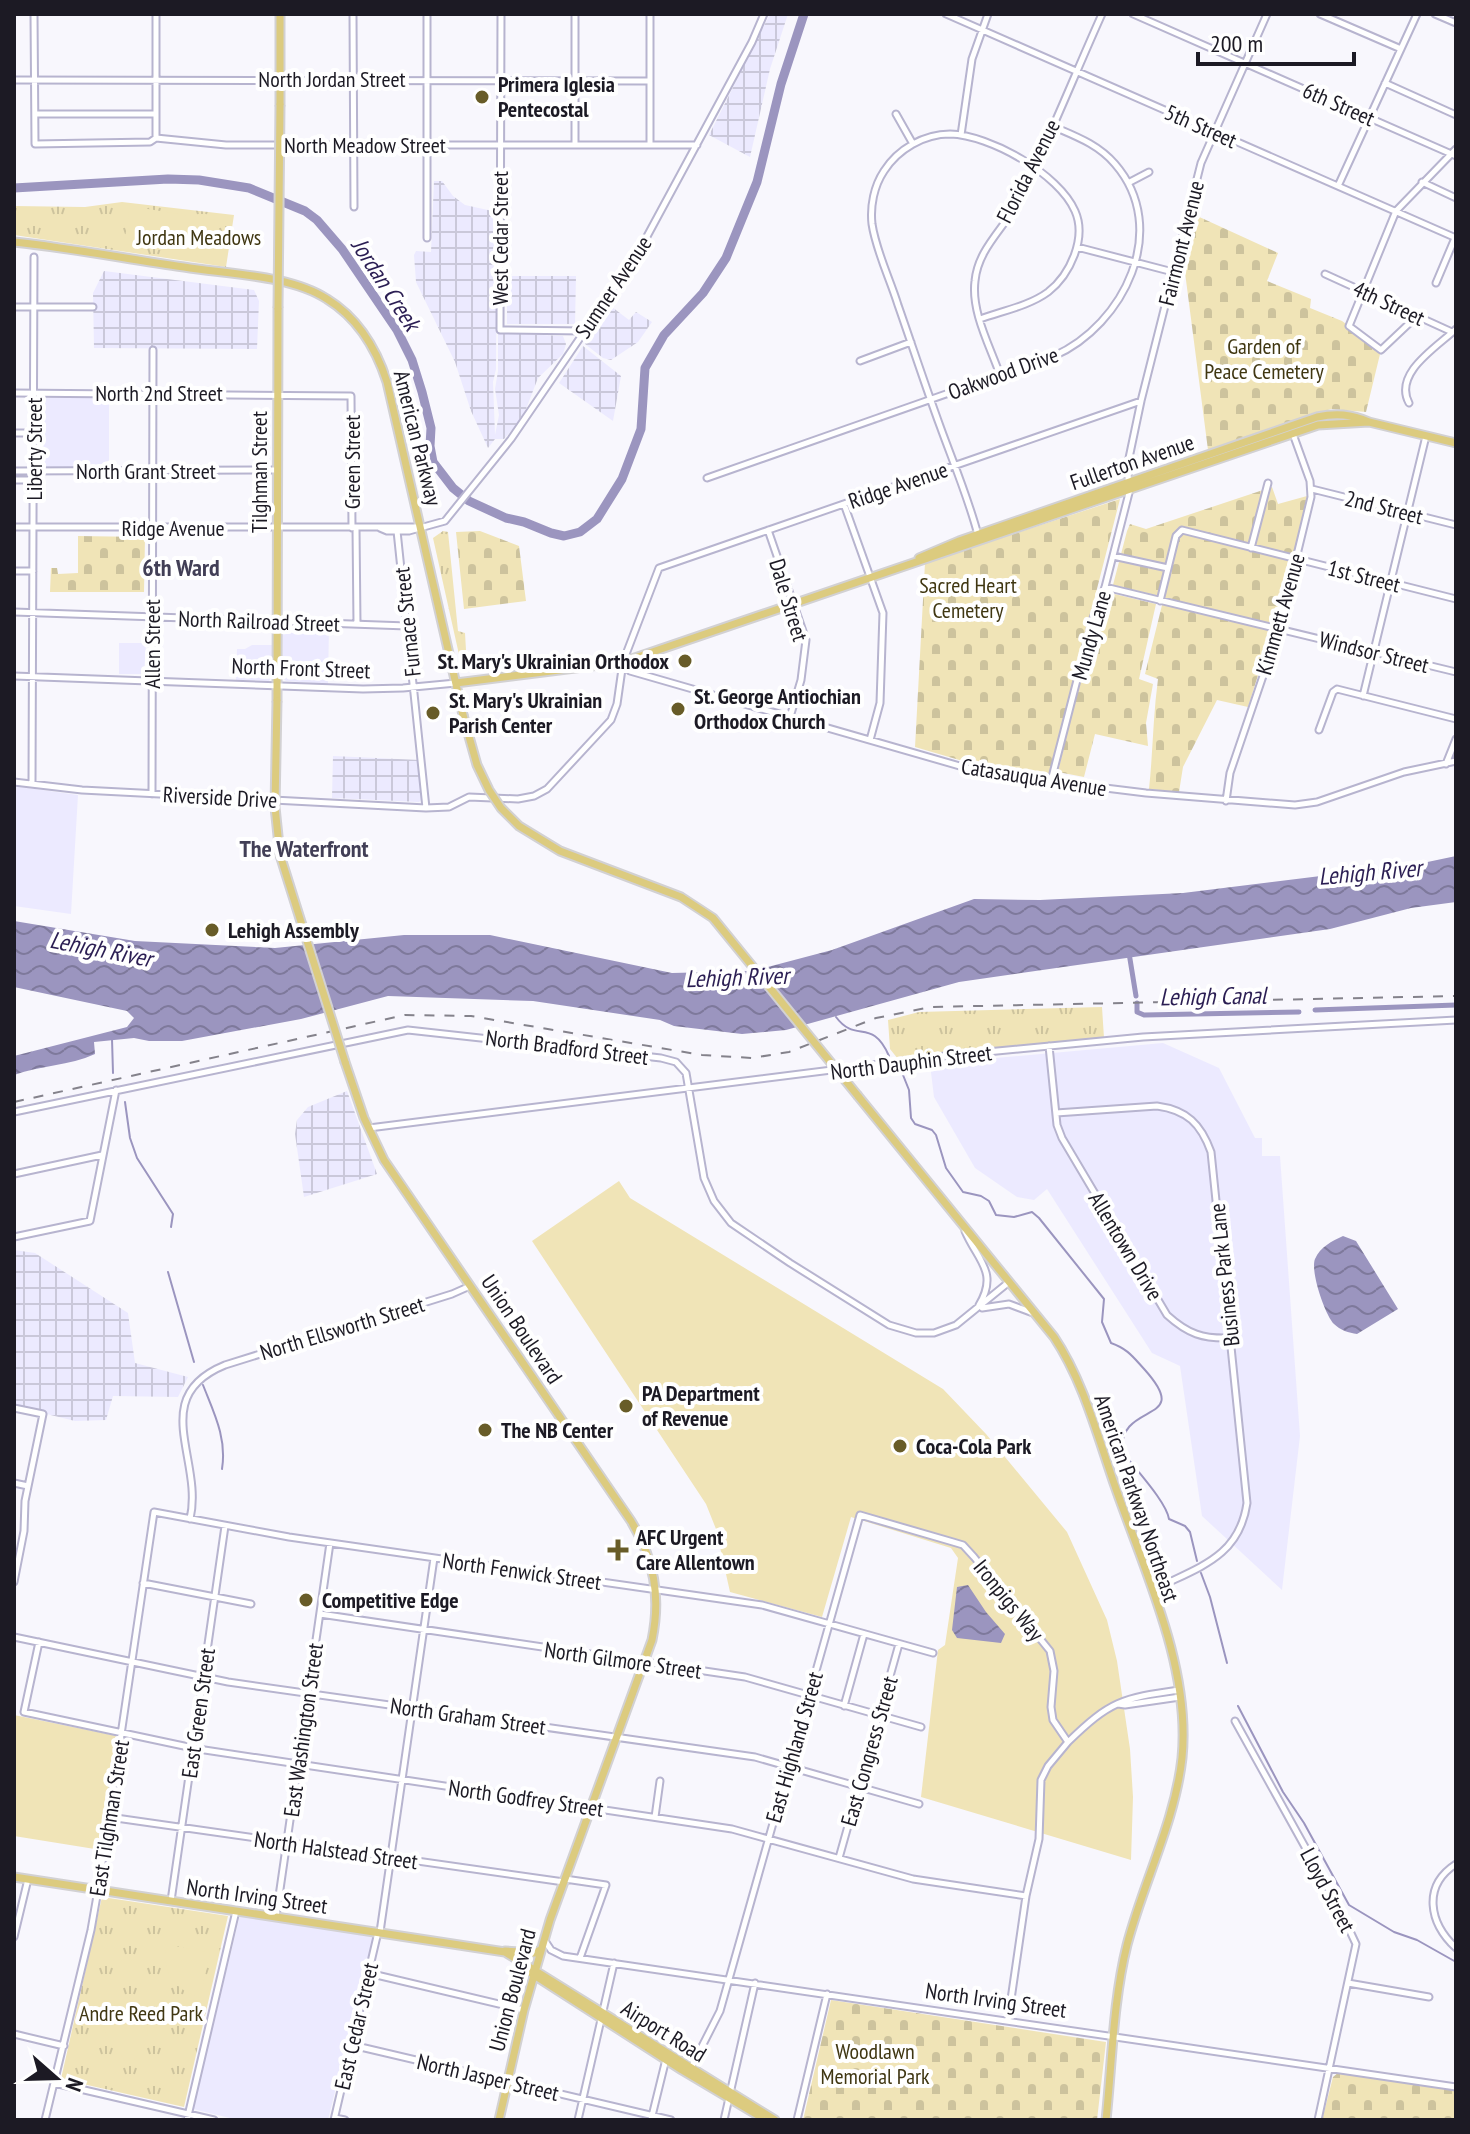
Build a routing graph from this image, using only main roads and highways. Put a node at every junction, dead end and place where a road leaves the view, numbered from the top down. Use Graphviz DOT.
graph roads {
  1 [pos="280,14"];
  2 [pos="14,242"];
  3 [pos="1456,443"];
  4 [pos="1129,486"];
  5 [pos="910,563"];
  6 [pos="586,667"];
  7 [pos="456,683"];
  8 [pos="301,926"];
  9 [pos="858,1096"];
  10 [pos="14,1877"];
  11 [pos="540,1949"];
  12 [pos="495,1950"];
  13 [pos="534,1972"];
  14 [pos="666,2057"];
  15 [pos="730,2096"];
  16 [pos="499,2120"];
  17 [pos="766,2120"];
  18 [pos="775,2120"];
  19 [pos="1106,2120"];
  1 -- 8 [label="main road, Tilghman Street, bridge"];
  2 -- 7 [label="main road, American Parkway"];
  3 -- 4 [label="main road, Fullerton Avenue"];
  4 -- 5 [label="main road, Fullerton Avenue"];
  4 -- 5 [label="main road, Fullerton Avenue"];
  5 -- 6 [label="main road, Fullerton Avenue"];
  6 -- 7 [label="main road, North Front Street"];
  7 -- 9 [label="main road, American Parkway, bridge"];
  8 -- 11 [label="main road, Union Boulevard, bridge"];
  9 -- 19 [label="main road, American Parkway Northeast"];
  10 -- 12 [label="main road, North Irving Street"];
  11 -- 12 [label="main road"];
  11 -- 13 [label="main road, Union Boulevard"];
  12 -- 13 [label="main road, North Irving Street"];
  13 -- 14 [label="main road, Airport Road"];
  13 -- 16 [label="main road, Union Boulevard"];
  14 -- 15 [label="main road, Airport Road"];
  14 -- 15 [label="main road, Airport Road"];
  15 -- 17 [label="main road, Airport Road"];
  15 -- 18 [label="main road, Airport Road"];
}
